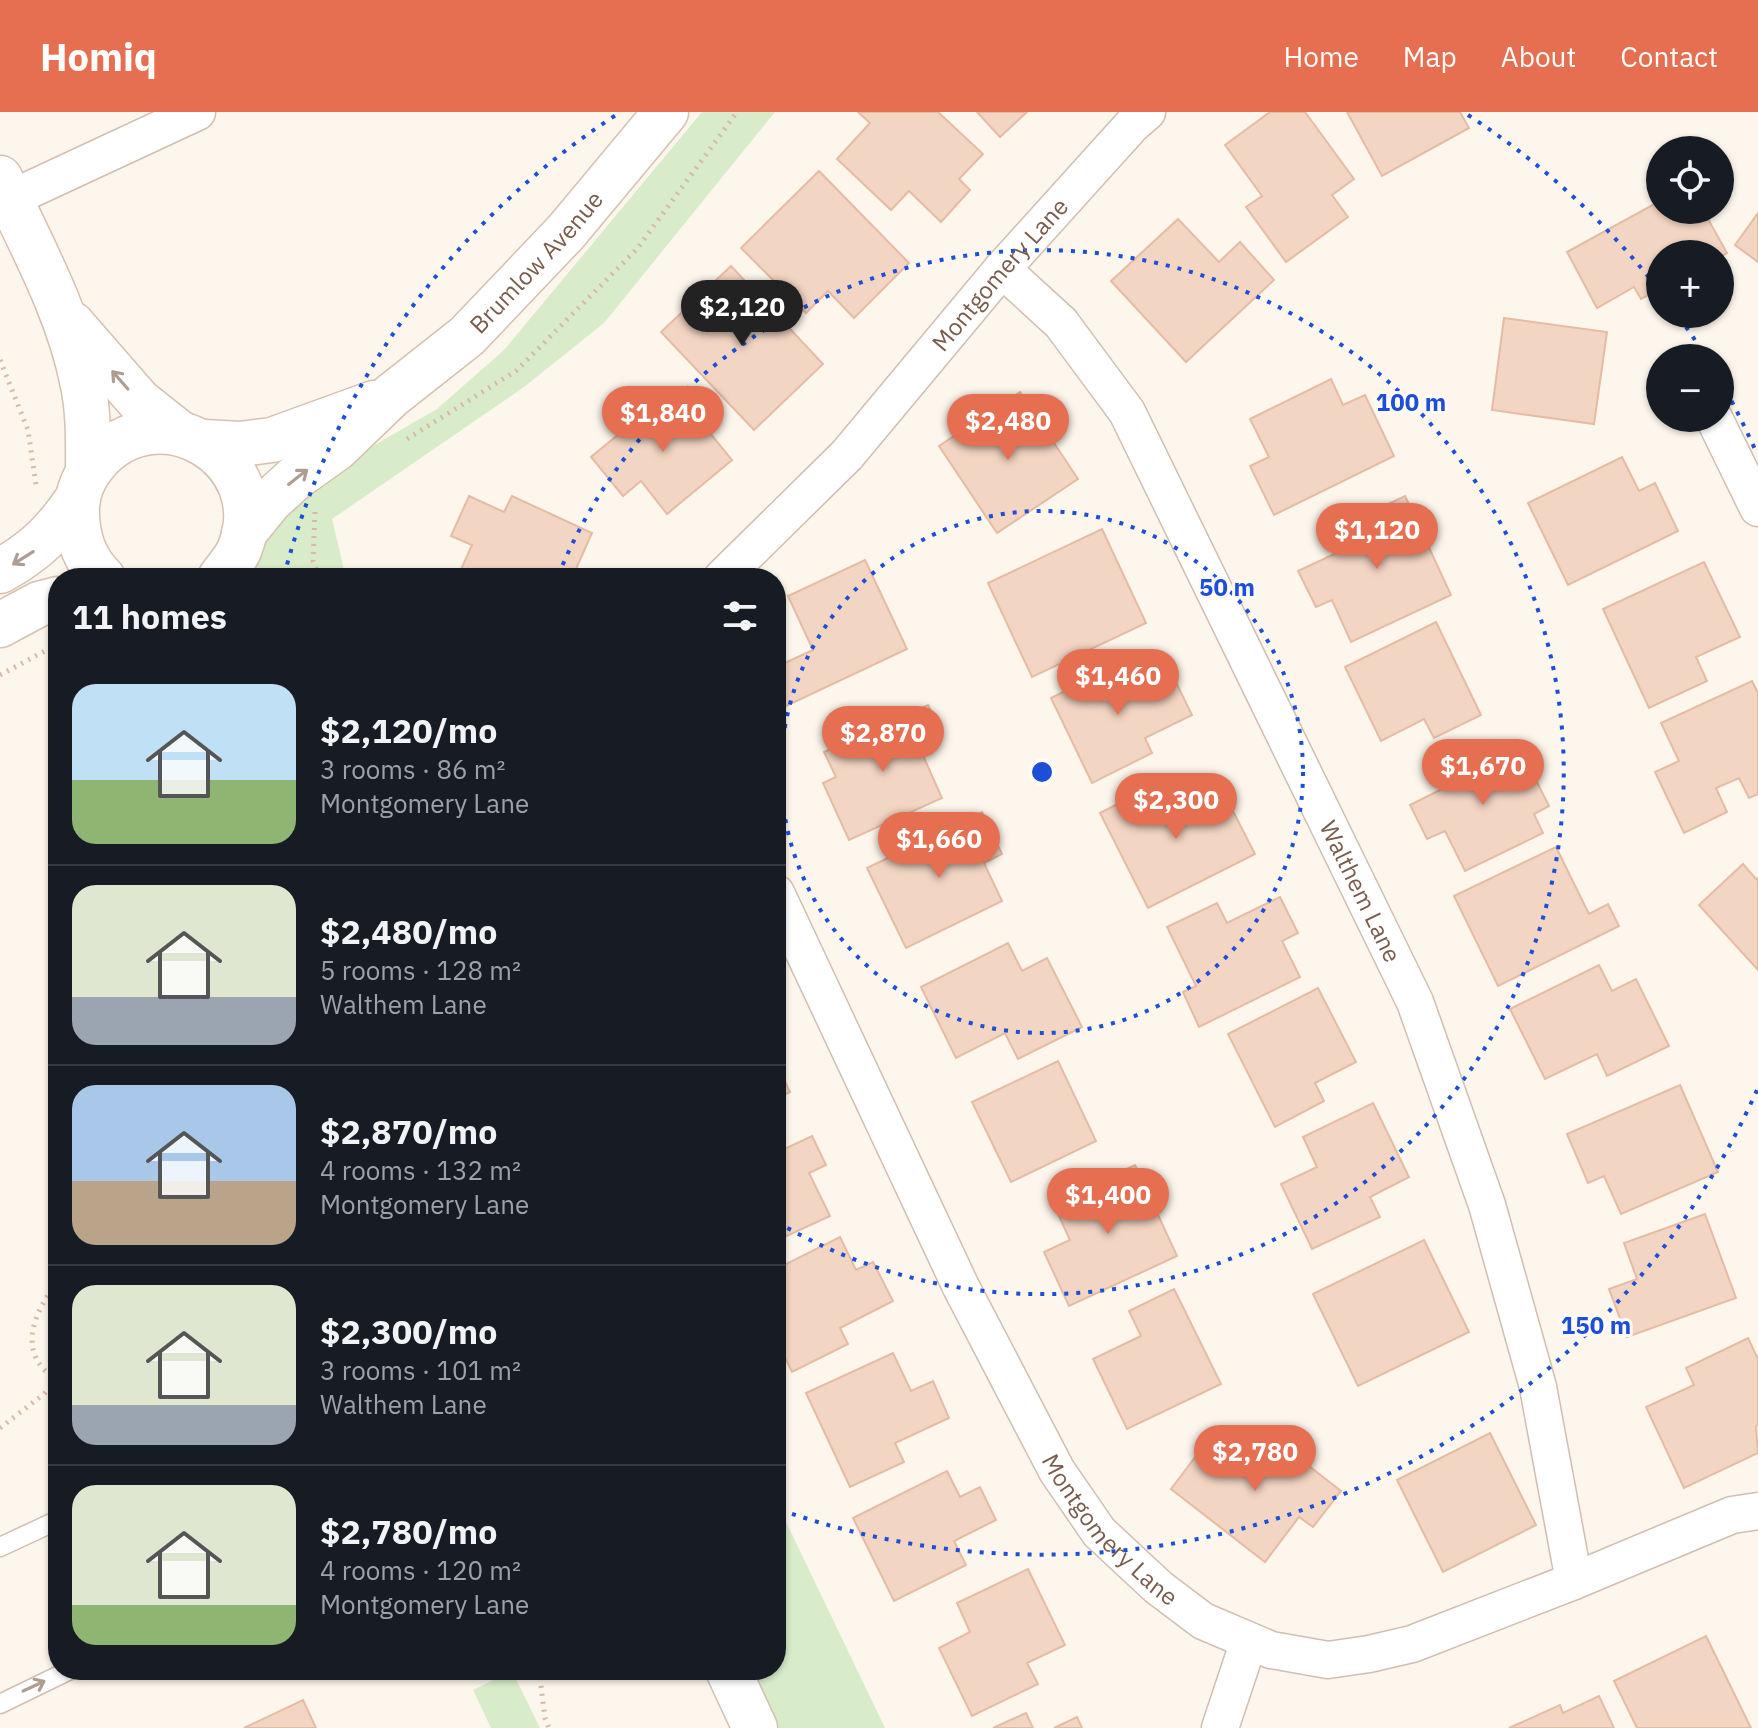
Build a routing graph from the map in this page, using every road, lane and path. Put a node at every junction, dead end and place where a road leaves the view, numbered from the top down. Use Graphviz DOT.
graph roads {
  1 [pos="197,112"];
  2 [pos="666,112"];
  3 [pos="737,112"];
  4 [pos="1147,112"];
  5 [pos="3,193"];
  6 [pos="1002,269"];
  7 [pos="63,313"];
  8 [pos="0,360"];
  9 [pos="391,396"];
  10 [pos="1721,432"];
  11 [pos="191,437"];
  12 [pos="403,442"];
  13 [pos="83,485"];
  14 [pos="34,494"];
  15 [pos="325,501"];
  16 [pos="1758,508"];
  17 [pos="234,561"];
  18 [pos="94,568"];
  19 [pos="315,568"];
  20 [pos="732,568"];
  21 [pos="0,571"];
  22 [pos="48,602"];
  23 [pos="0,625"];
  24 [pos="48,649"];
  25 [pos="0,675"];
  26 [pos="786,914"];
  27 [pos="48,1294"];
  28 [pos="48,1374"];
  29 [pos="48,1390"];
  30 [pos="0,1428"];
  31 [pos="1758,1511"];
  32 [pos="48,1525"];
  33 [pos="0,1547"];
  34 [pos="1574,1581"];
  35 [pos="1249,1641"];
  36 [pos="49,1680"];
  37 [pos="540,1680"];
  38 [pos="733,1680"];
  39 [pos="0,1704"];
  40 [pos="549,1728"];
  41 [pos="755,1728"];
  42 [pos="1220,1728"];
  1 -- 5 [label="street"];
  2 -- 9 [label="main road, Brumlow Avenue"];
  3 -- 12 [label="path"];
  4 -- 6 [label="street, Montgomery Lane"];
  5 -- 7 [label="main road"];
  6 -- 20 [label="street, Montgomery Lane"];
  6 -- 34 [label="street, Walthem Lane"];
  11 -- 7 [label="main road, one-way"];
  7 -- 13 [label="main road"];
  8 -- 14 [label="path"];
  9 -- 11 [label="main road, Brumlow Avenue"];
  17 -- 9 [label="main road, Brumlow Avenue, one-way"];
  10 -- 16 [label="street"];
  11 -- 13 [label="main road, Brumlow Avenue"];
  11 -- 17 [label="main road"];
  13 -- 18 [label="main road"];
  13 -- 21 [label="main road, Brumlow Avenue, one-way"];
  15 -- 19 [label="path"];
  22 -- 23 [label="main road"];
  24 -- 25 [label="path"];
  26 -- 35 [label="street, Montgomery Lane"];
  27 -- 28 [label="path"];
  29 -- 30 [label="path"];
  31 -- 34 [label="street, Montgomery Lane"];
  32 -- 33 [label="lane"];
  34 -- 35 [label="street, Montgomery Lane"];
  35 -- 42 [label="street"];
  39 -- 36 [label="lane, one-way"];
  37 -- 40 [label="path"];
  38 -- 41 [label="main road"];
}
